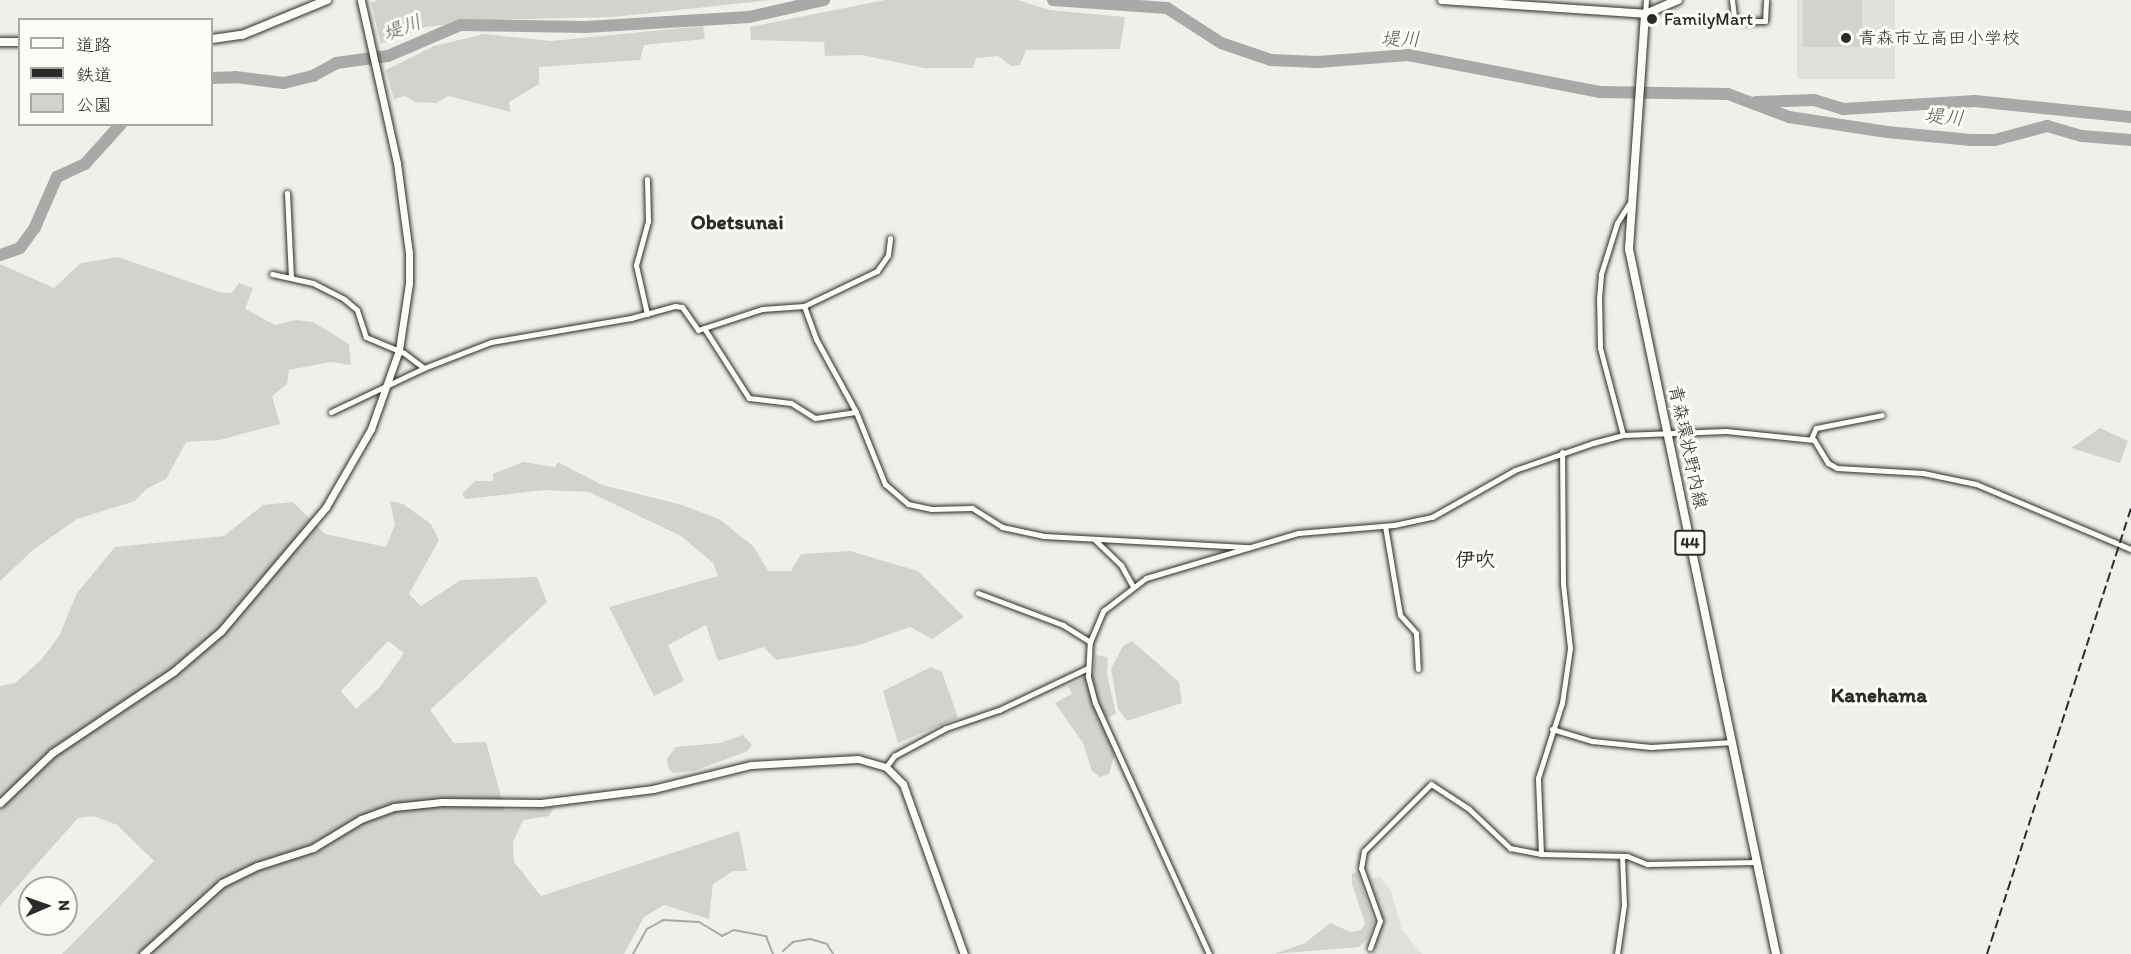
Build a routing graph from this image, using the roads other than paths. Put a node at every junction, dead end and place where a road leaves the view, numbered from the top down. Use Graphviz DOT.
graph roads {
  1 [pos="327,0"];
  2 [pos="361,0"];
  3 [pos="1442,0"];
  4 [pos="1646,0"];
  5 [pos="1678,0"];
  6 [pos="1732,0"];
  7 [pos="1766,0"];
  8 [pos="1645,14"];
  9 [pos="213,39"];
  10 [pos="18,42"];
  11 [pos="0,43"];
  12 [pos="647,179"];
  13 [pos="287,193"];
  14 [pos="1629,204"];
  15 [pos="890,238"];
  16 [pos="272,274"];
  17 [pos="291,277"];
  18 [pos="804,306"];
  19 [pos="646,314"];
  20 [pos="704,328"];
  21 [pos="399,350"];
  22 [pos="424,368"];
  23 [pos="390,383"];
  24 [pos="856,411"];
  25 [pos="331,412"];
  26 [pos="1882,415"];
  27 [pos="1668,434"];
  28 [pos="1623,435"];
  29 [pos="1811,439"];
  30 [pos="1562,452"];
  31 [pos="1385,526"];
  32 [pos="1095,540"];
  33 [pos="1251,547"];
  34 [pos="2131,549"];
  35 [pos="1132,585"];
  36 [pos="978,593"];
  37 [pos="1090,642"];
  38 [pos="1088,668"];
  39 [pos="1418,669"];
  40 [pos="1552,729"];
  41 [pos="1733,742"];
  42 [pos="886,767"];
  43 [pos="0,803"];
  44 [pos="1541,854"];
  45 [pos="1622,856"];
  46 [pos="1757,862"];
  47 [pos="1370,948"];
  48 [pos="143,954"];
  49 [pos="964,954"];
  50 [pos="1209,954"];
  51 [pos="1617,954"];
  52 [pos="1776,954"];
  1 -- 9 [label="main road"];
  2 -- 21 [label="street"];
  3 -- 8 [label="main road"];
  4 -- 8 [label="street"];
  5 -- 8 [label="main road"];
  6 -- 7 [label="street"];
  8 -- 14 [label="main road, 青森環状野内線 / 44"];
  10 -- 11 [label="main road"];
  12 -- 19 [label="street"];
  13 -- 17 [label="street"];
  14 -- 27 [label="main road, 青森環状野内線 / 44"];
  14 -- 28 [label="street"];
  15 -- 18 [label="street"];
  16 -- 17 [label="street"];
  17 -- 21 [label="street"];
  18 -- 20 [label="street"];
  18 -- 24 [label="street"];
  19 -- 20 [label="street"];
  19 -- 22 [label="street"];
  20 -- 24 [label="street"];
  21 -- 22 [label="street"];
  21 -- 23 [label="street"];
  22 -- 23 [label="street"];
  23 -- 25 [label="street"];
  23 -- 43 [label="street"];
  24 -- 32 [label="street"];
  26 -- 29 [label="street"];
  27 -- 28 [label="street"];
  27 -- 29 [label="street"];
  27 -- 41 [label="main road, 青森環状野内線 / 44"];
  28 -- 30 [label="street"];
  29 -- 34 [label="street"];
  30 -- 31 [label="street"];
  30 -- 40 [label="street"];
  31 -- 33 [label="street"];
  31 -- 39 [label="street"];
  32 -- 33 [label="street"];
  32 -- 35 [label="street"];
  33 -- 35 [label="street"];
  35 -- 37 [label="street"];
  36 -- 37 [label="street"];
  37 -- 38 [label="street"];
  38 -- 42 [label="street"];
  38 -- 50 [label="street"];
  40 -- 41 [label="street"];
  40 -- 44 [label="street"];
  41 -- 46 [label="main road, 青森環状野内線 / 44"];
  42 -- 48 [label="street"];
  42 -- 49 [label="street"];
  44 -- 45 [label="street"];
  44 -- 47 [label="street"];
  45 -- 46 [label="street"];
  45 -- 51 [label="street"];
  46 -- 52 [label="main road, 青森環状野内線 / 44"];
}
